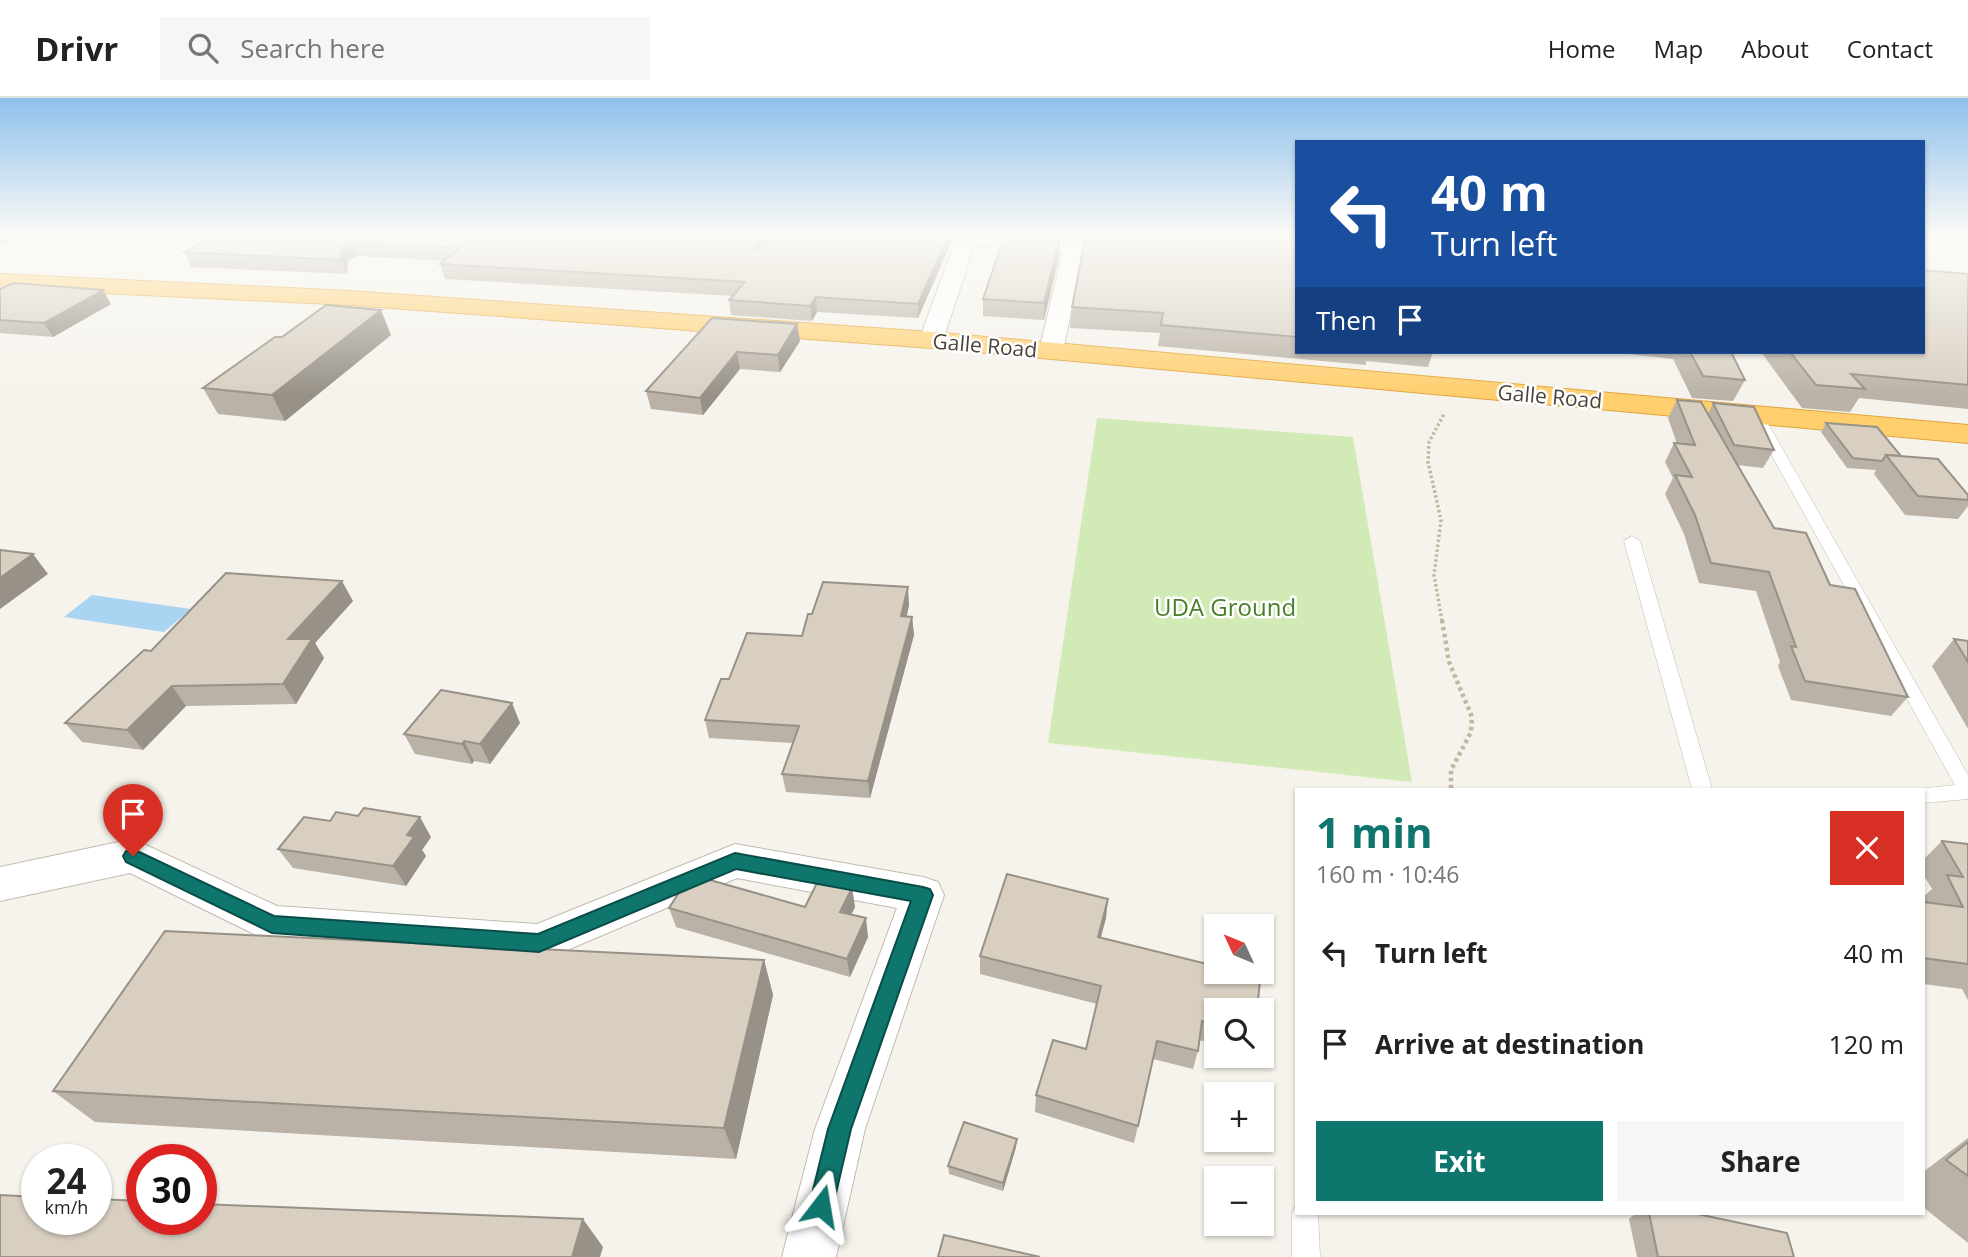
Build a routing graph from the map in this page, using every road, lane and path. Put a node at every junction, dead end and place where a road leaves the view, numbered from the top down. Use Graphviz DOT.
graph roads {
  1 [pos="17,288"];
  2 [pos="149,288"];
  3 [pos="948,288"];
  4 [pos="1065,288"];
  5 [pos="0,297"];
  6 [pos="931,340"];
  7 [pos="1051,351"];
  8 [pos="1457,388"];
  9 [pos="1755,414"];
  10 [pos="1968,434"];
  11 [pos="1632,541"];
  12 [pos="1451,788"];
  13 [pos="1702,788"];
  14 [pos="1968,792"];
  15 [pos="1925,795"];
  16 [pos="0,884"];
  17 [pos="1305,1215"];
  18 [pos="809,1257"];
  19 [pos="1306,1257"];
  1 -- 5 [label="street"];
  2 -- 6 [label="highway, Galle Road"];
  3 -- 6 [label="street"];
  4 -- 7 [label="street"];
  6 -- 7 [label="highway, Galle Road"];
  7 -- 8 [label="highway, Galle Road"];
  8 -- 9 [label="highway, Galle Road"];
  8 -- 12 [label="path"];
  9 -- 10 [label="highway, Galle Road"];
  9 -- 14 [label="lane"];
  11 -- 13 [label="lane"];
  14 -- 15 [label="lane"];
  16 -- 18 [label="street"];
  17 -- 19 [label="lane"];
}
